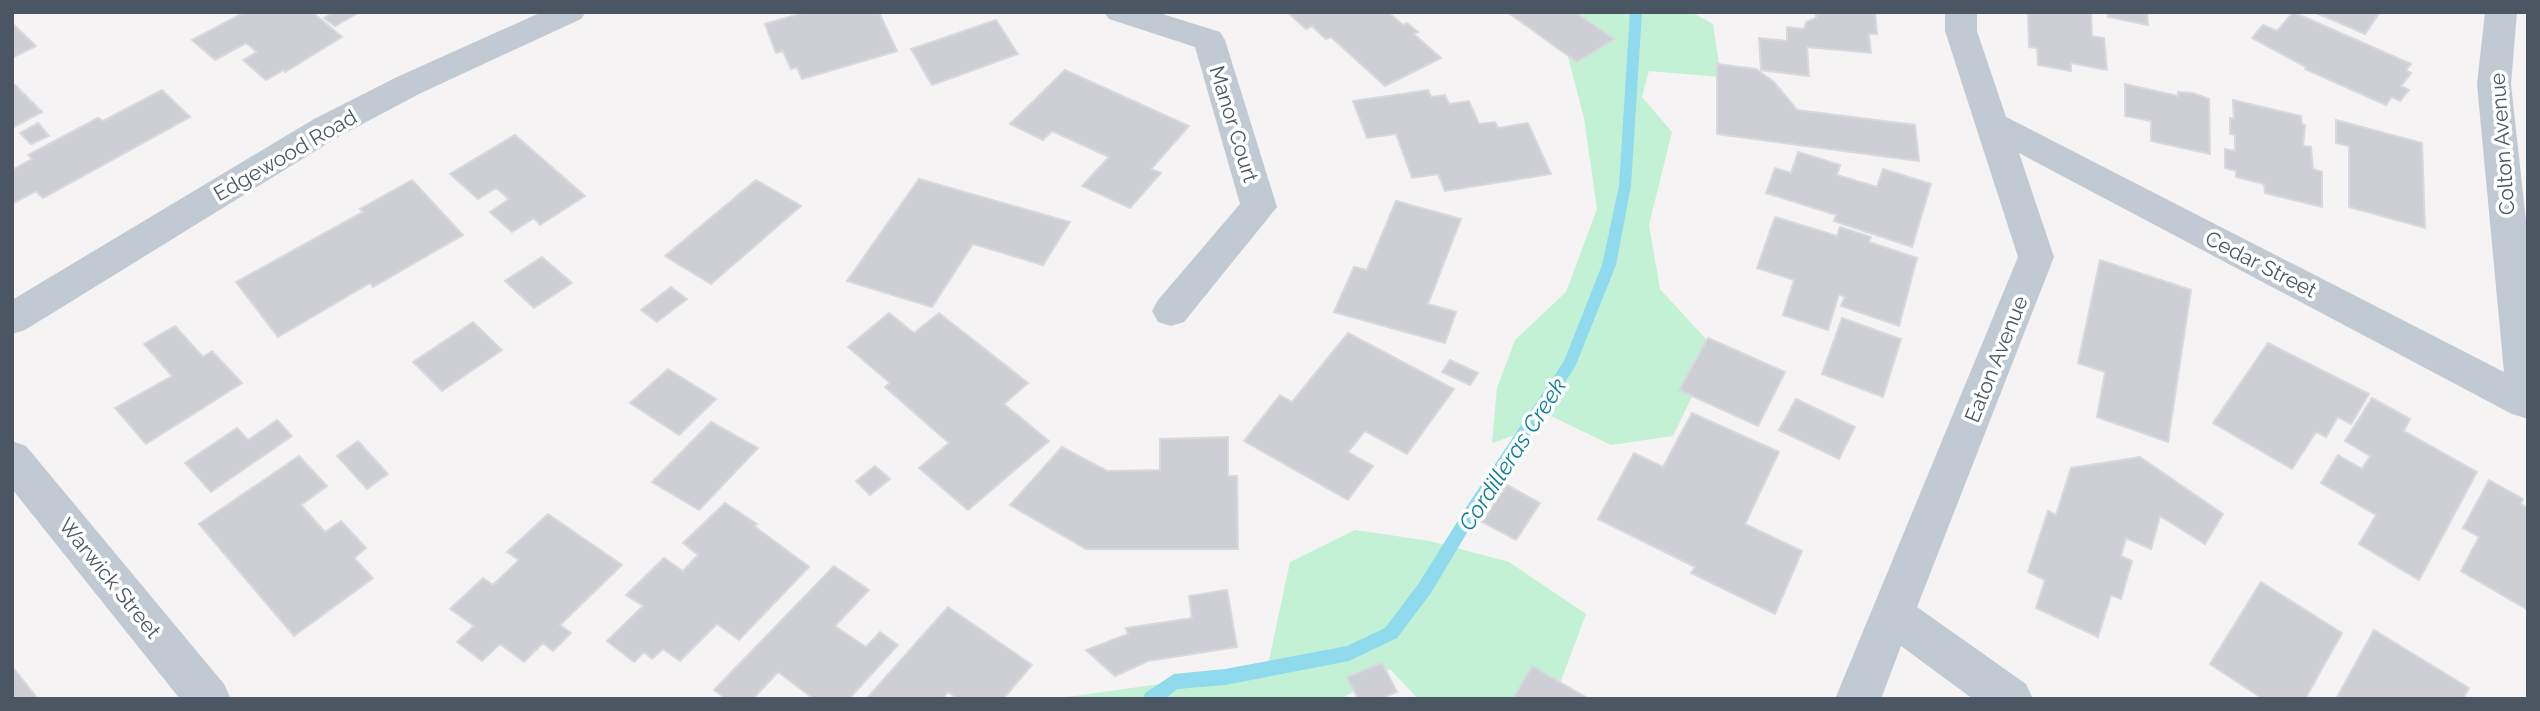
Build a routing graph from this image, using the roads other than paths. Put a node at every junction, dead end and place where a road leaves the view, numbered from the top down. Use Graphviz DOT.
graph roads {
  1 [pos="570,12"];
  2 [pos="1120,12"];
  3 [pos="1961,12"];
  4 [pos="2501,12"];
  5 [pos="1994,125"];
  6 [pos="1171,311"];
  7 [pos="12,319"];
  8 [pos="2527,402"];
  9 [pos="12,458"];
  10 [pos="1894,615"];
  11 [pos="208,699"];
  12 [pos="1858,699"];
  13 [pos="2010,699"];
  1 -- 7 [label="street, Edgewood Road"];
  2 -- 6 [label="street, Manor Court"];
  3 -- 5 [label="street, Eaton Avenue"];
  4 -- 8 [label="street, Colton Avenue"];
  5 -- 8 [label="street, Cedar Street"];
  5 -- 10 [label="street, Eaton Avenue"];
  9 -- 11 [label="street, Warwick Street"];
  10 -- 12 [label="street, Eaton Avenue"];
  10 -- 13 [label="street"];
}
